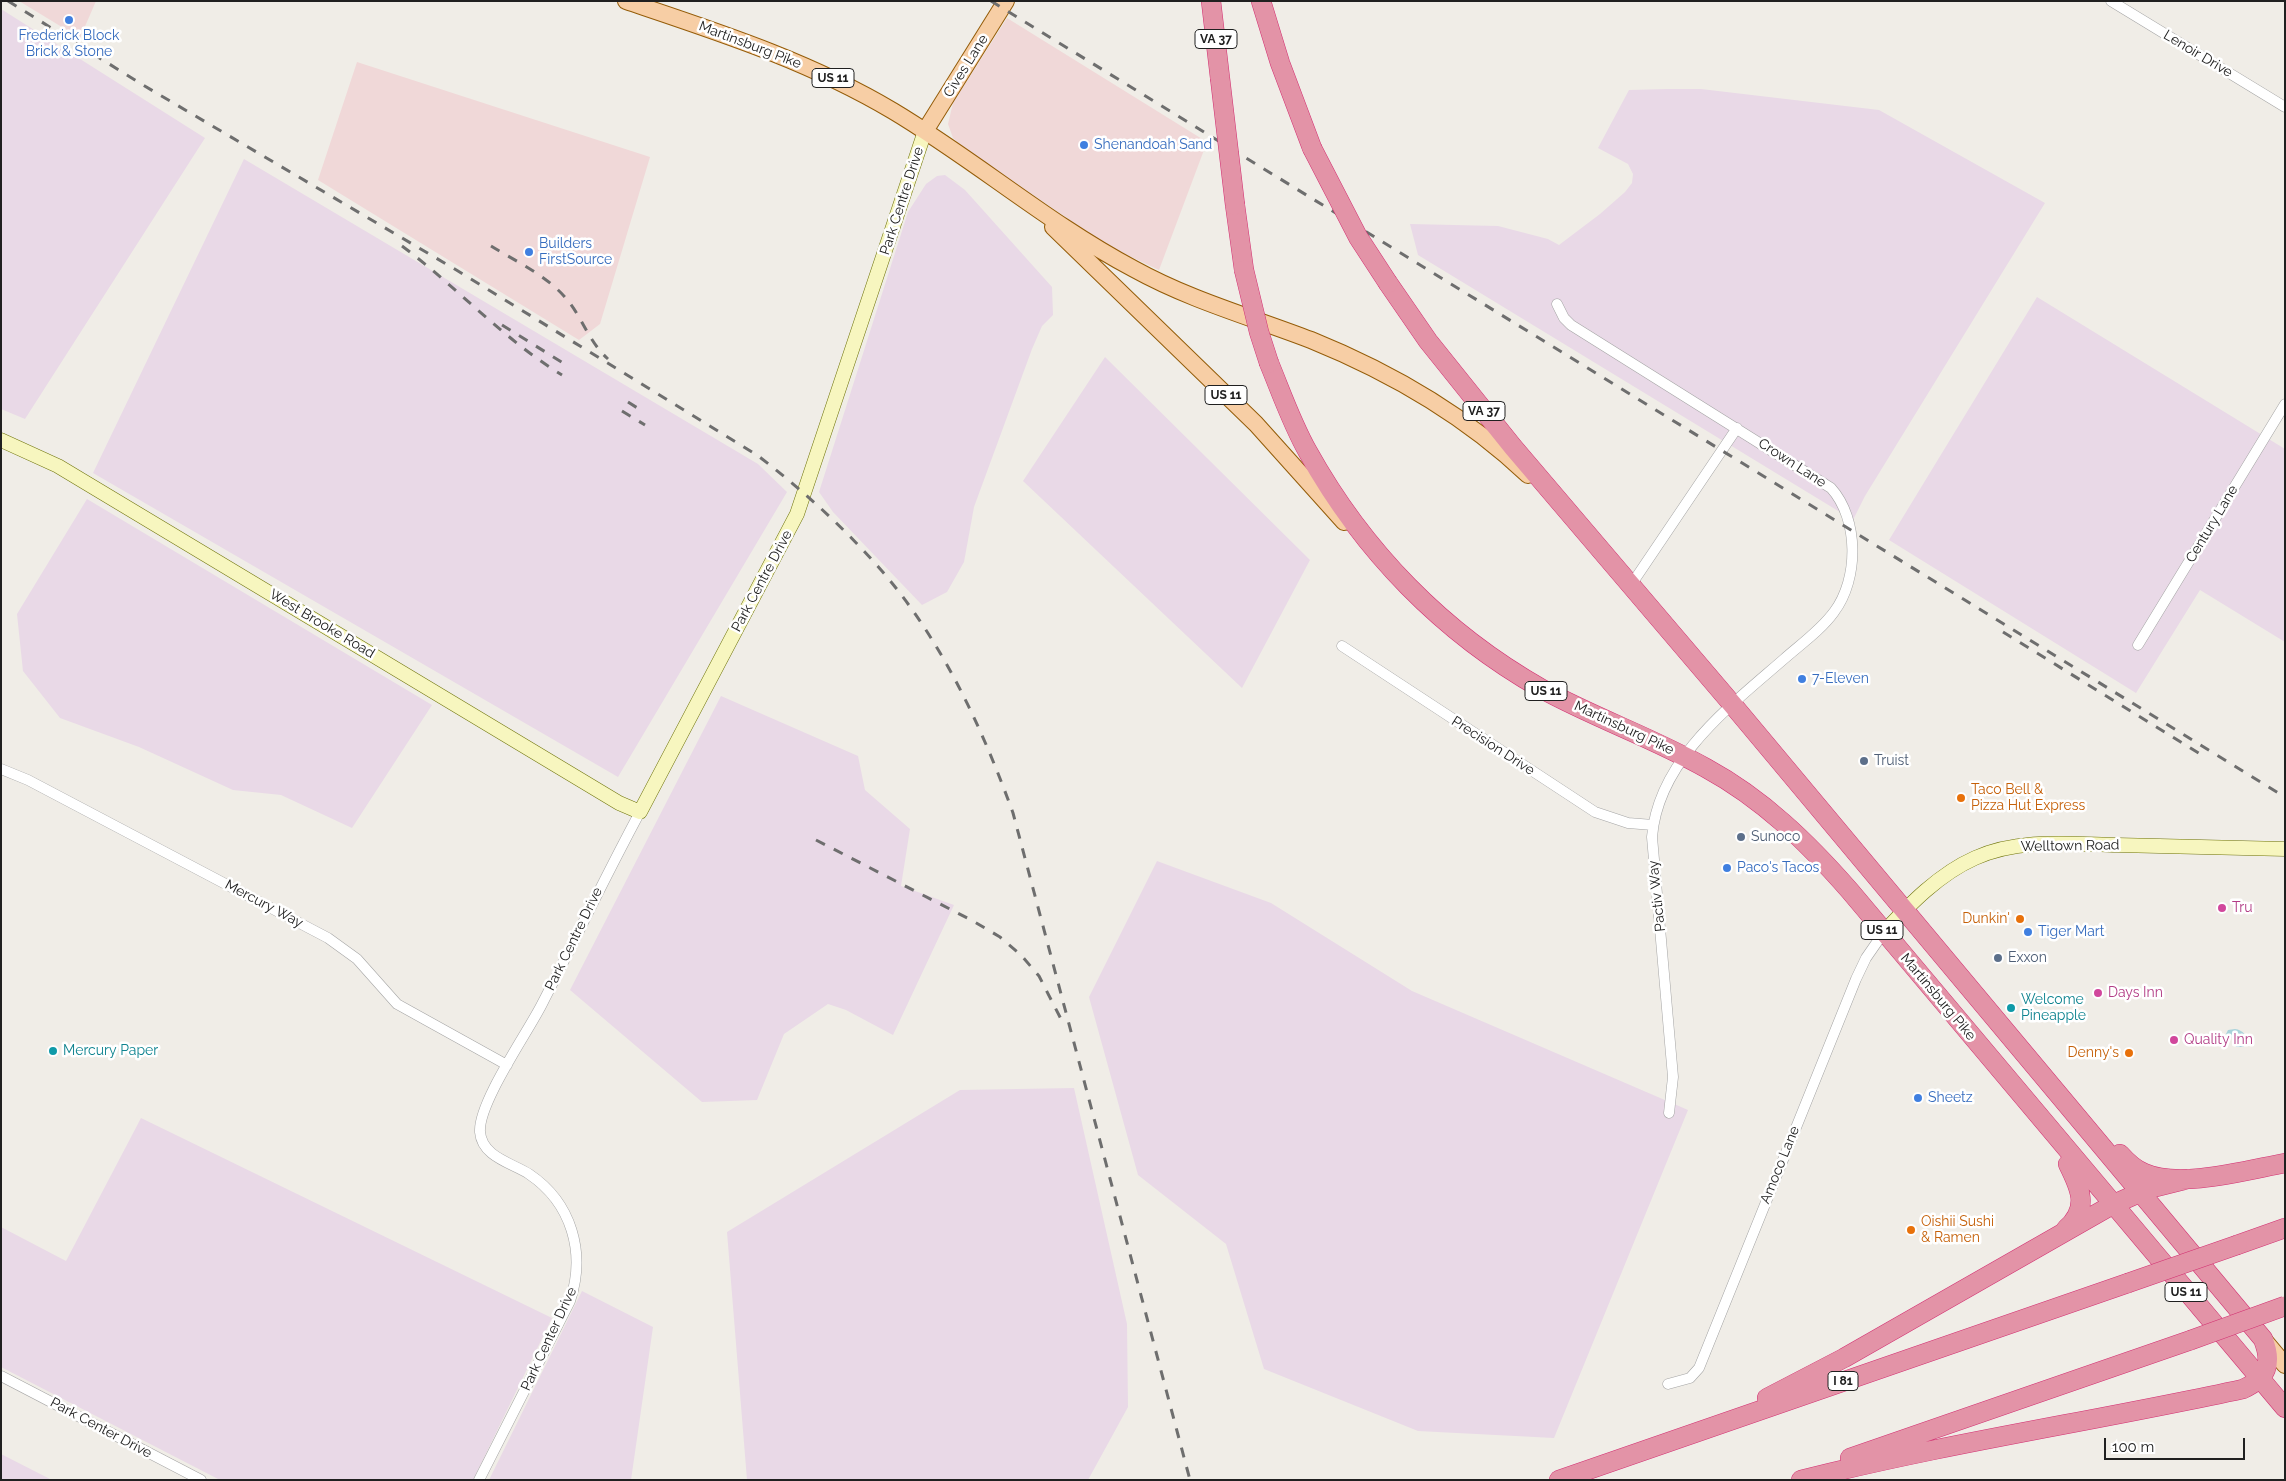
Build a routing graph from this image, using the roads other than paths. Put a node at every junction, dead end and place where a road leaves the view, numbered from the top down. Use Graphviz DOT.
graph roads {
  1 [pos="626,1"];
  2 [pos="1006,1"];
  3 [pos="1211,1"];
  4 [pos="1261,1"];
  5 [pos="2111,1"];
  6 [pos="2285,107"];
  7 [pos="925,131"];
  8 [pos="1019,197"];
  9 [pos="1557,304"];
  10 [pos="2285,404"];
  11 [pos="1737,428"];
  12 [pos="1,440"];
  13 [pos="1587,533"];
  14 [pos="1631,585"];
  15 [pos="1422,602"];
  16 [pos="2138,645"];
  17 [pos="1342,646"];
  18 [pos="1732,704"];
  19 [pos="1684,756"];
  20 [pos="1,769"];
  21 [pos="640,812"];
  22 [pos="1653,825"];
  23 [pos="2285,849"];
  24 [pos="1904,911"];
  25 [pos="1884,932"];
  26 [pos="542,1006"];
  27 [pos="508,1065"];
  28 [pos="2071,1110"];
  29 [pos="1669,1113"];
  30 [pos="2053,1134"];
  31 [pos="2285,1163"];
  32 [pos="2188,1179"];
  33 [pos="2141,1192"];
  34 [pos="2112,1205"];
  35 [pos="2285,1228"];
  36 [pos="2061,1234"];
  37 [pos="2285,1306"];
  38 [pos="2263,1339"];
  39 [pos="2285,1365"];
  40 [pos="1,1376"];
  41 [pos="2259,1379"];
  42 [pos="1668,1384"];
  43 [pos="2197,1399"];
  44 [pos="2285,1409"];
  45 [pos="1722,1424"];
  46 [pos="201,1480"];
  47 [pos="479,1480"];
  48 [pos="1559,1480"];
  49 [pos="1787,1480"];
  50 [pos="1802,1480"];
  1 -- 7 [label="main road, Martinsburg Pike / US 11"];
  2 -- 7 [label="main road, Cives Lane"];
  3 -- 15 [label="highway, VA 37, bridge"];
  4 -- 13 [label="highway, VA 37, bridge"];
  5 -- 6 [label="street, Lenoir Drive"];
  7 -- 8 [label="main road, Martinsburg Pike / US 11"];
  7 -- 21 [label="street, Park Centre Drive"];
  8 -- 13 [label="main road, US 11"];
  8 -- 15 [label="main road, US 11"];
  9 -- 11 [label="street, Crown Lane"];
  10 -- 16 [label="street, Century Lane"];
  11 -- 14 [label="street"];
  11 -- 18 [label="street, Crown Lane"];
  12 -- 21 [label="street, West Brooke Road"];
  13 -- 14 [label="highway, Martinsburg Pike / US 11"];
  14 -- 18 [label="highway, Martinsburg Pike / US 11"];
  15 -- 19 [label="highway, Martinsburg Pike / US 11"];
  17 -- 22 [label="street, Precision Drive"];
  18 -- 19 [label="street, Pactiv Way"];
  18 -- 24 [label="highway, Martinsburg Pike / US 11"];
  19 -- 22 [label="street, Pactiv Way"];
  19 -- 25 [label="highway, Martinsburg Pike / US 11"];
  20 -- 27 [label="street, Mercury Way"];
  21 -- 26 [label="street, Park Centre Drive"];
  22 -- 29 [label="street, Pactiv Way"];
  23 -- 24 [label="street, Welltown Road"];
  24 -- 25 [label="street, Welltown Road"];
  24 -- 28 [label="highway, Martinsburg Pike / US 11"];
  25 -- 30 [label="highway, Martinsburg Pike / US 11"];
  25 -- 42 [label="street, Amoco Lane"];
  26 -- 27 [label="street, Park Center Drive"];
  27 -- 47 [label="street, Park Center Drive"];
  28 -- 32 [label="highway"];
  28 -- 33 [label="highway, Martinsburg Pike / US 11"];
  30 -- 34 [label="highway, Martinsburg Pike / US 11"];
  30 -- 36 [label="highway"];
  31 -- 32 [label="highway"];
  32 -- 33 [label="highway"];
  33 -- 34 [label="highway"];
  33 -- 38 [label="highway, Martinsburg Pike / US 11"];
  34 -- 36 [label="highway"];
  34 -- 41 [label="highway, Martinsburg Pike / US 11"];
  35 -- 45 [label="highway, I 81, bridge"];
  36 -- 45 [label="highway"];
  37 -- 49 [label="highway, bridge"];
  38 -- 39 [label="main road, Martinsburg Pike / US 11"];
  38 -- 41 [label="highway"];
  40 -- 46 [label="street, Park Center Drive"];
  41 -- 43 [label="highway"];
  41 -- 44 [label="highway, Martinsburg Pike / US 11"];
  43 -- 44 [label="highway"];
  43 -- 50 [label="highway"];
  45 -- 48 [label="highway, I 81"];
}
